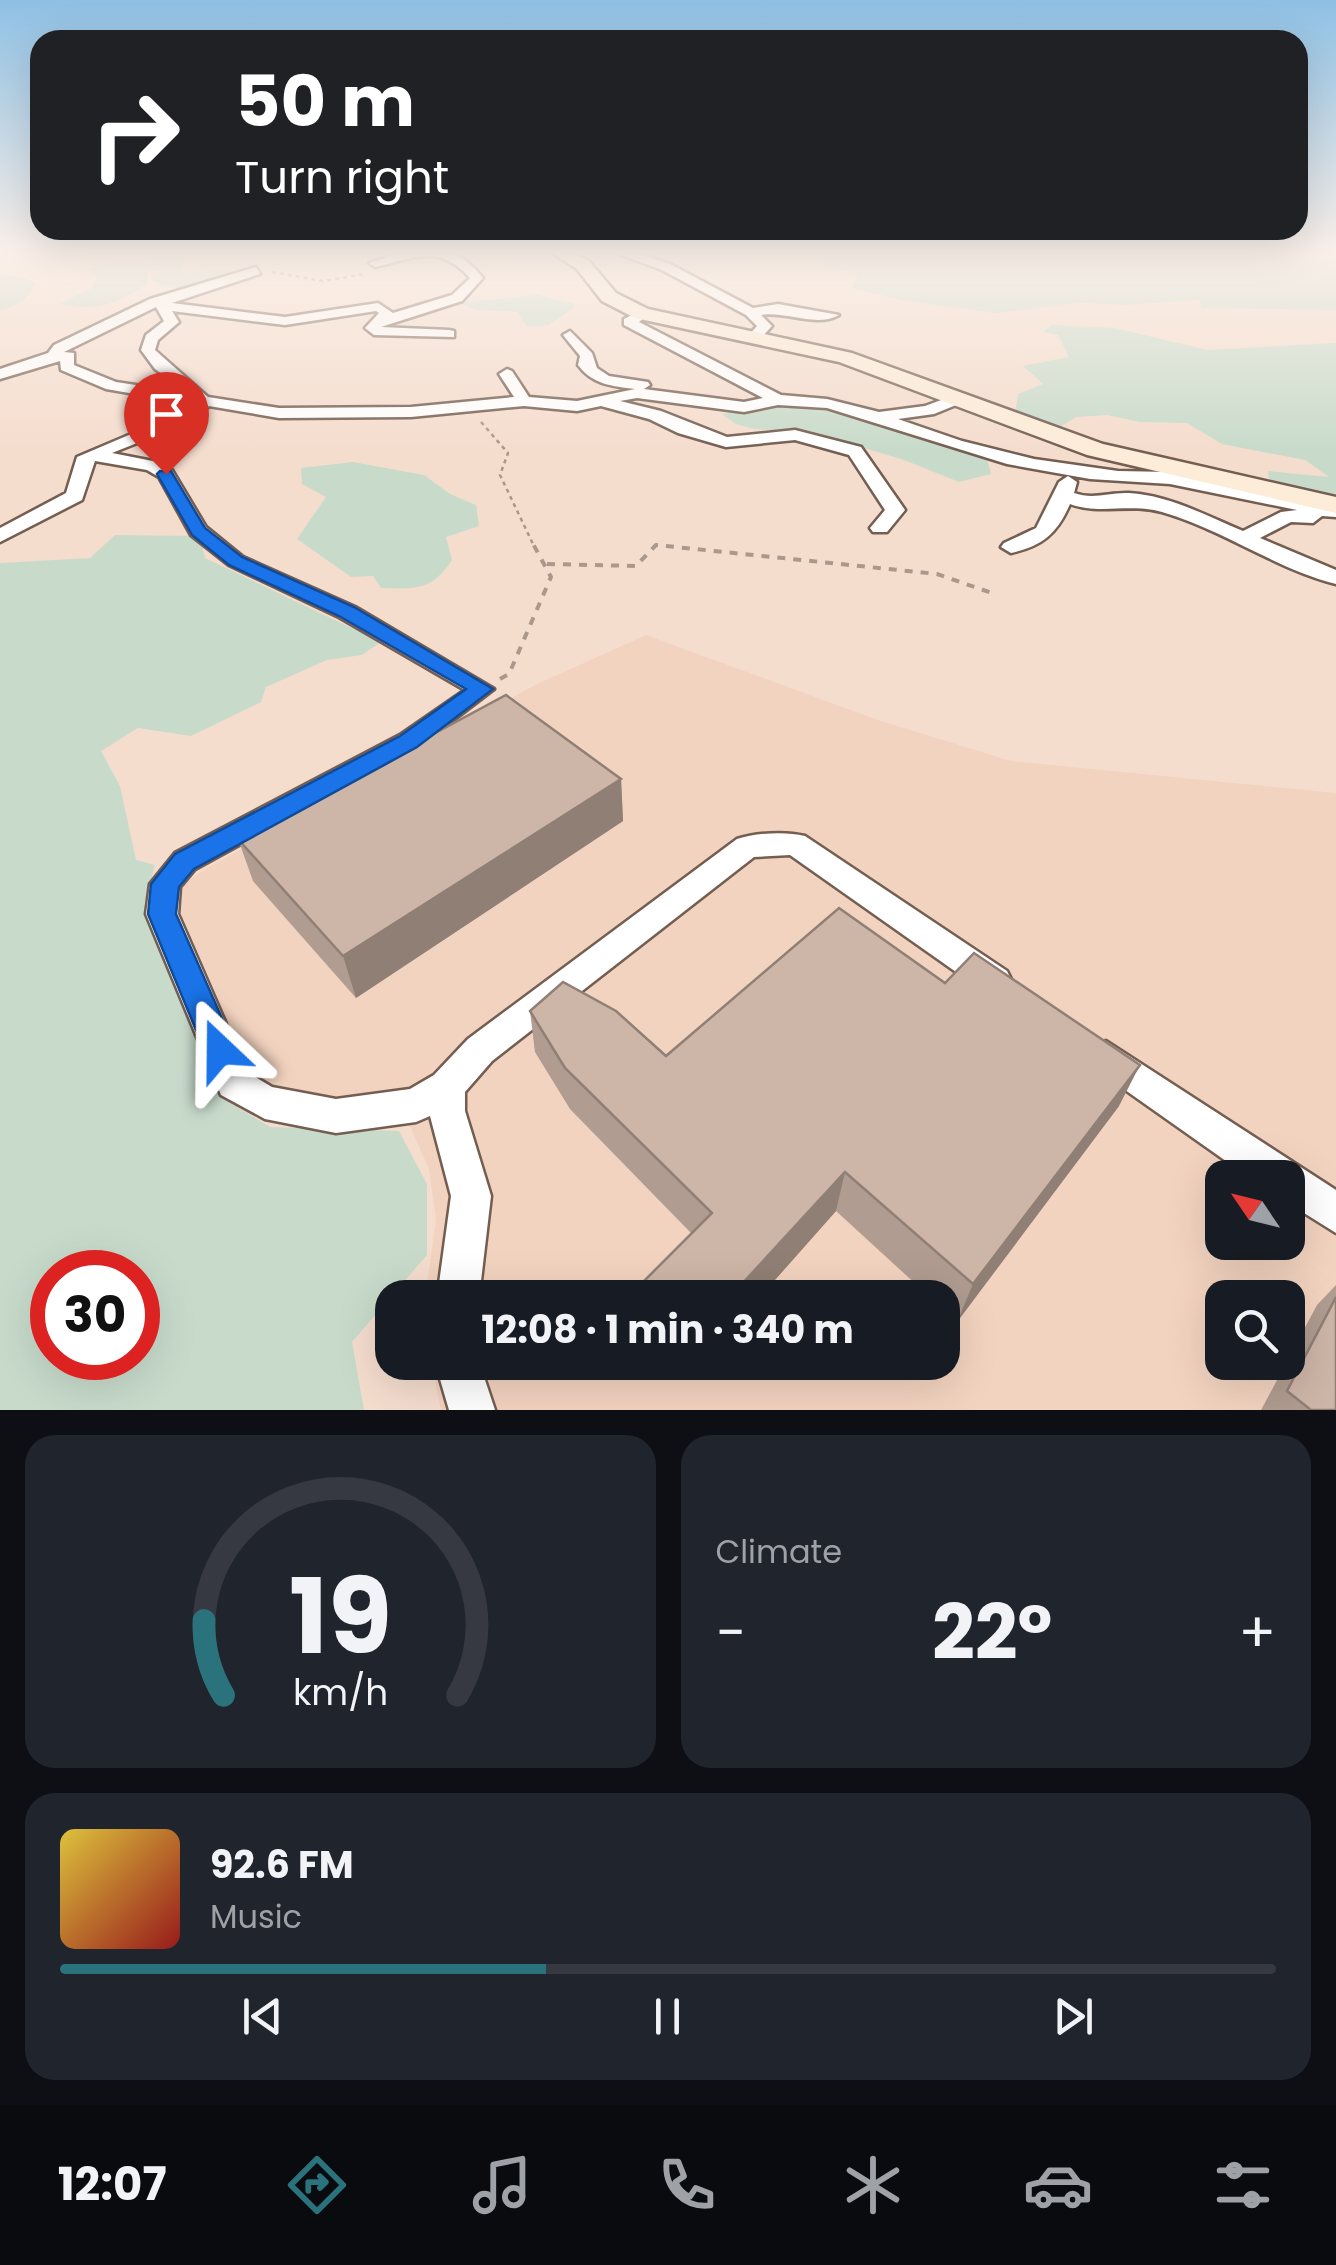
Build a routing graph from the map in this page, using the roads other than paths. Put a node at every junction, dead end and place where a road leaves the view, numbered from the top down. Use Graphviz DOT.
graph roads {
  1 [pos="120,318"];
  2 [pos="169,318"];
  3 [pos="265,318"];
  4 [pos="306,318"];
  5 [pos="382,318"];
  6 [pos="391,318"];
  7 [pos="635,318"];
  8 [pos="661,318"];
  9 [pos="757,318"];
  10 [pos="380,321"];
  11 [pos="449,334"];
  12 [pos="570,334"];
  13 [pos="754,337"];
  14 [pos="53,356"];
  15 [pos="0,374"];
  16 [pos="507,374"];
  17 [pos="652,393"];
  18 [pos="960,398"];
  19 [pos="778,400"];
  20 [pos="524,401"];
  21 [pos="204,402"];
  22 [pos="602,402"];
  23 [pos="880,416"];
  24 [pos="92,455"];
  25 [pos="1072,468"];
  26 [pos="1064,496"];
  27 [pos="1334,507"];
  28 [pos="880,528"];
  29 [pos="0,536"];
  30 [pos="1247,538"];
  31 [pos="1012,547"];
  32 [pos="1336,578"];
  33 [pos="1023,1000"];
  34 [pos="1072,1033"];
  35 [pos="448,1087"];
  36 [pos="1257,1160"];
  37 [pos="1305,1193"];
  38 [pos="1336,1214"];
  39 [pos="460,1280"];
  40 [pos="463,1380"];
  41 [pos="472,1410"];
  1 -- 14 [label="street"];
  2 -- 21 [label="street"];
  3 -- 4 [label="street"];
  5 -- 10 [label="street"];
  6 -- 10 [label="street"];
  7 -- 19 [label="street"];
  8 -- 13 [label="street"];
  9 -- 13 [label="street"];
  10 -- 11 [label="street"];
  12 -- 17 [label="street"];
  13 -- 18 [label="street"];
  14 -- 15 [label="street"];
  14 -- 21 [label="street"];
  16 -- 20 [label="street"];
  17 -- 19 [label="street"];
  17 -- 22 [label="street"];
  18 -- 23 [label="street"];
  18 -- 27 [label="street"];
  19 -- 23 [label="street"];
  20 -- 21 [label="street"];
  20 -- 22 [label="street"];
  21 -- 24 [label="street"];
  22 -- 28 [label="street"];
  23 -- 25 [label="street"];
  24 -- 29 [label="street"];
  24 -- 35 [label="street"];
  25 -- 26 [label="street"];
  25 -- 27 [label="street"];
  26 -- 30 [label="street"];
  26 -- 31 [label="street"];
  27 -- 30 [label="street"];
  30 -- 32 [label="street"];
  33 -- 35 [label="street"];
  34 -- 36 [label="street"];
  35 -- 39 [label="street"];
  37 -- 38 [label="street"];
  40 -- 41 [label="street"];
}
